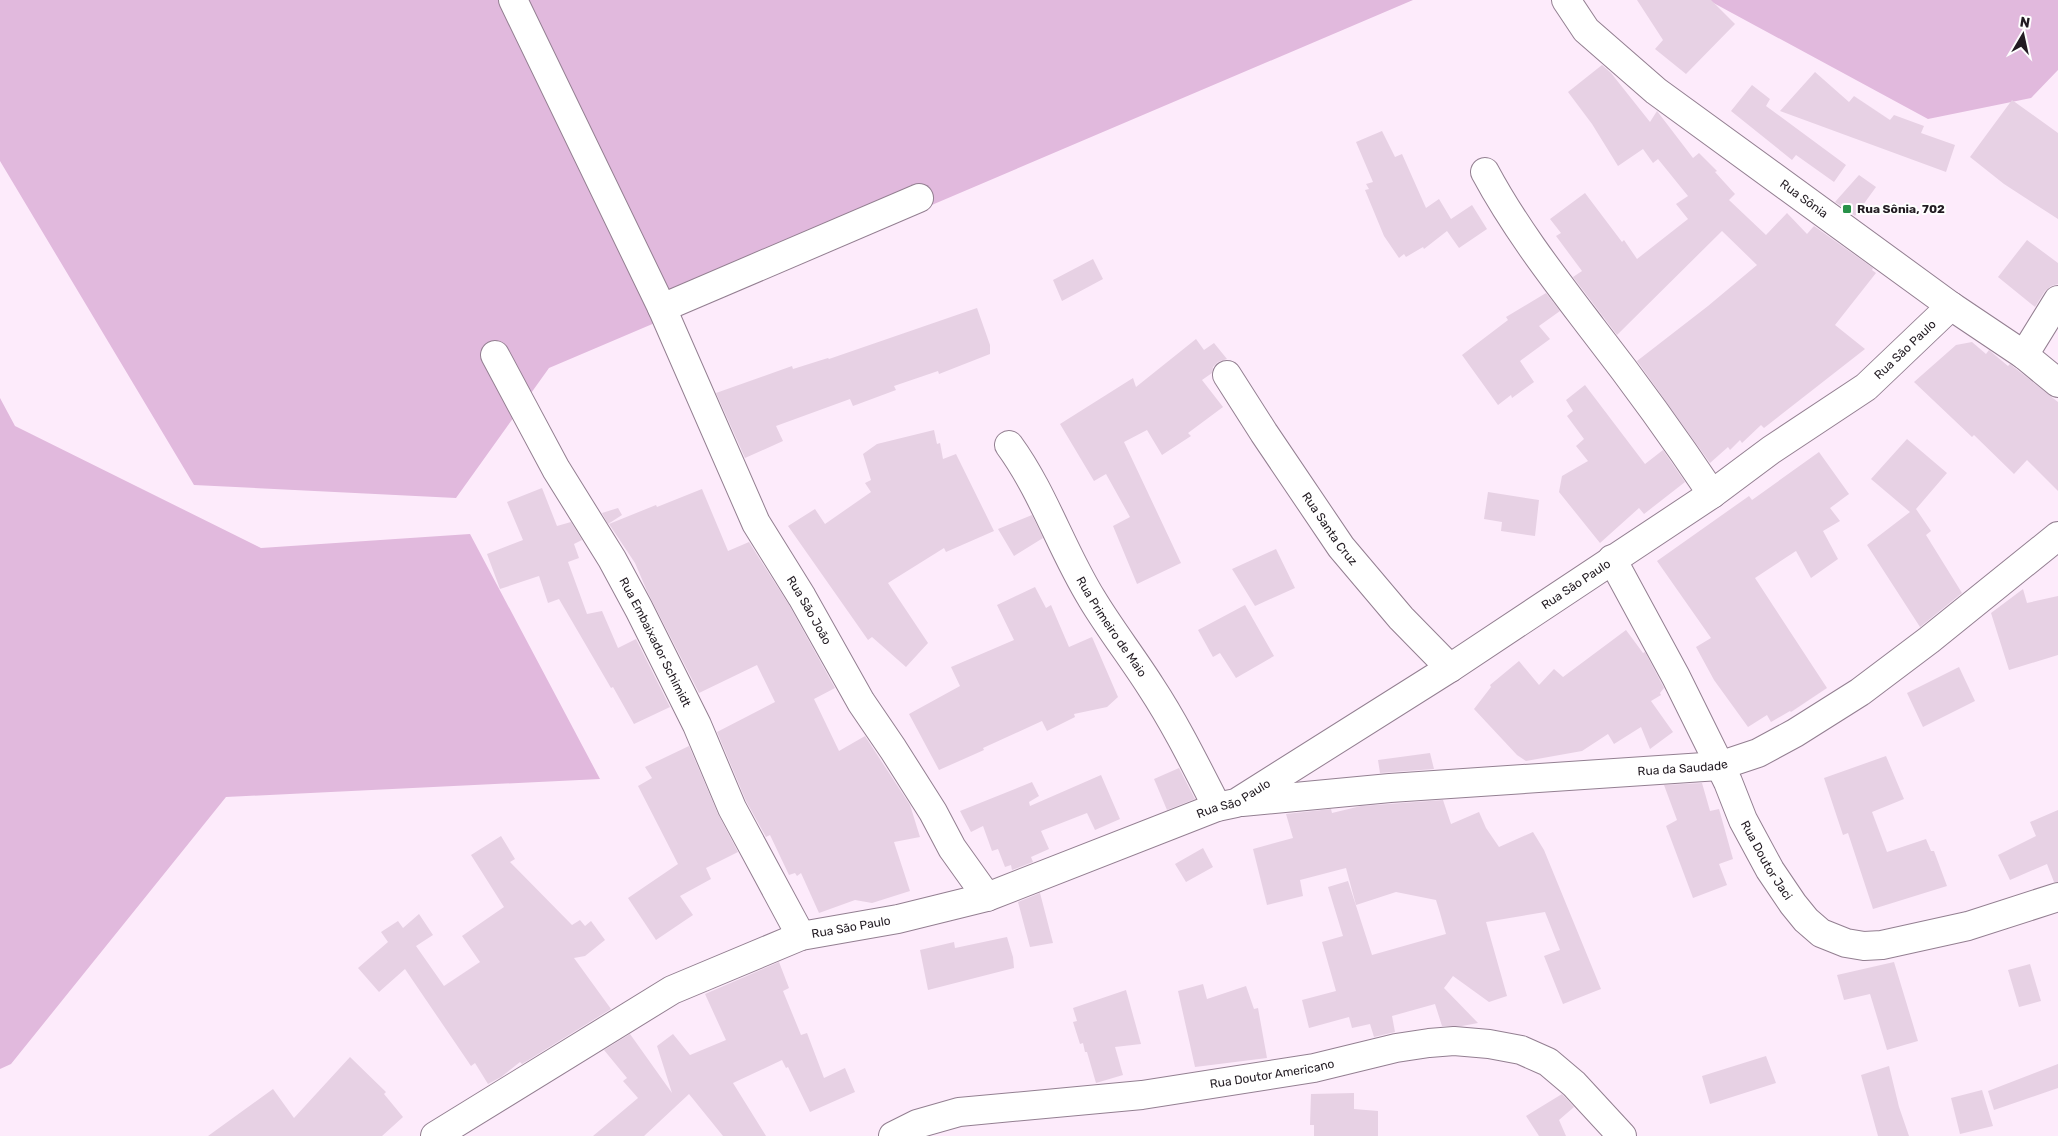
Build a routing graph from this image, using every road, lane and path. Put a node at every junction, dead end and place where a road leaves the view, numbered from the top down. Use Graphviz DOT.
graph roads {
  1 [pos="513,0"];
  2 [pos="1566,0"];
  3 [pos="1485,172"];
  4 [pos="919,198"];
  5 [pos="2058,300"];
  6 [pos="1951,306"];
  7 [pos="662,308"];
  8 [pos="495,355"];
  9 [pos="2024,355"];
  10 [pos="1227,375"];
  11 [pos="2058,383"];
  12 [pos="1009,445"];
  13 [pos="1712,494"];
  14 [pos="2058,536"];
  15 [pos="1612,559"];
  16 [pos="1450,668"];
  17 [pos="1719,766"];
  18 [pos="1226,805"];
  19 [pos="987,897"];
  20 [pos="2058,897"];
  21 [pos="800,936"];
  22 [pos="435,1136"];
  23 [pos="893,1136"];
  24 [pos="1622,1136"];
  1 -- 7 [label="street, Rua São João"];
  2 -- 6 [label="street, Rua Sônia"];
  3 -- 13 [label="street"];
  4 -- 7 [label="street"];
  5 -- 9 [label="street"];
  6 -- 9 [label="street, Rua Sônia"];
  6 -- 13 [label="street, Rua São Paulo"];
  7 -- 19 [label="street, Rua São João"];
  8 -- 21 [label="street, Rua Embaixador Schimidt"];
  9 -- 11 [label="street, Rua Sônia"];
  10 -- 16 [label="street, Rua Santa Cruz"];
  12 -- 18 [label="street, Rua Primeiro de Maio"];
  13 -- 15 [label="street, Rua São Paulo"];
  14 -- 17 [label="street, Rua da Saudade"];
  15 -- 16 [label="street, Rua São Paulo"];
  15 -- 17 [label="street, Rua Doutor Jaci"];
  16 -- 18 [label="street, Rua São Paulo"];
  17 -- 18 [label="street, Rua da Saudade"];
  17 -- 20 [label="street, Rua Doutor Jaci"];
  18 -- 19 [label="street, Rua São Paulo"];
  19 -- 21 [label="street, Rua São Paulo"];
  21 -- 22 [label="street, Rua São Paulo"];
  23 -- 24 [label="street, Rua Doutor Americano"];
}
